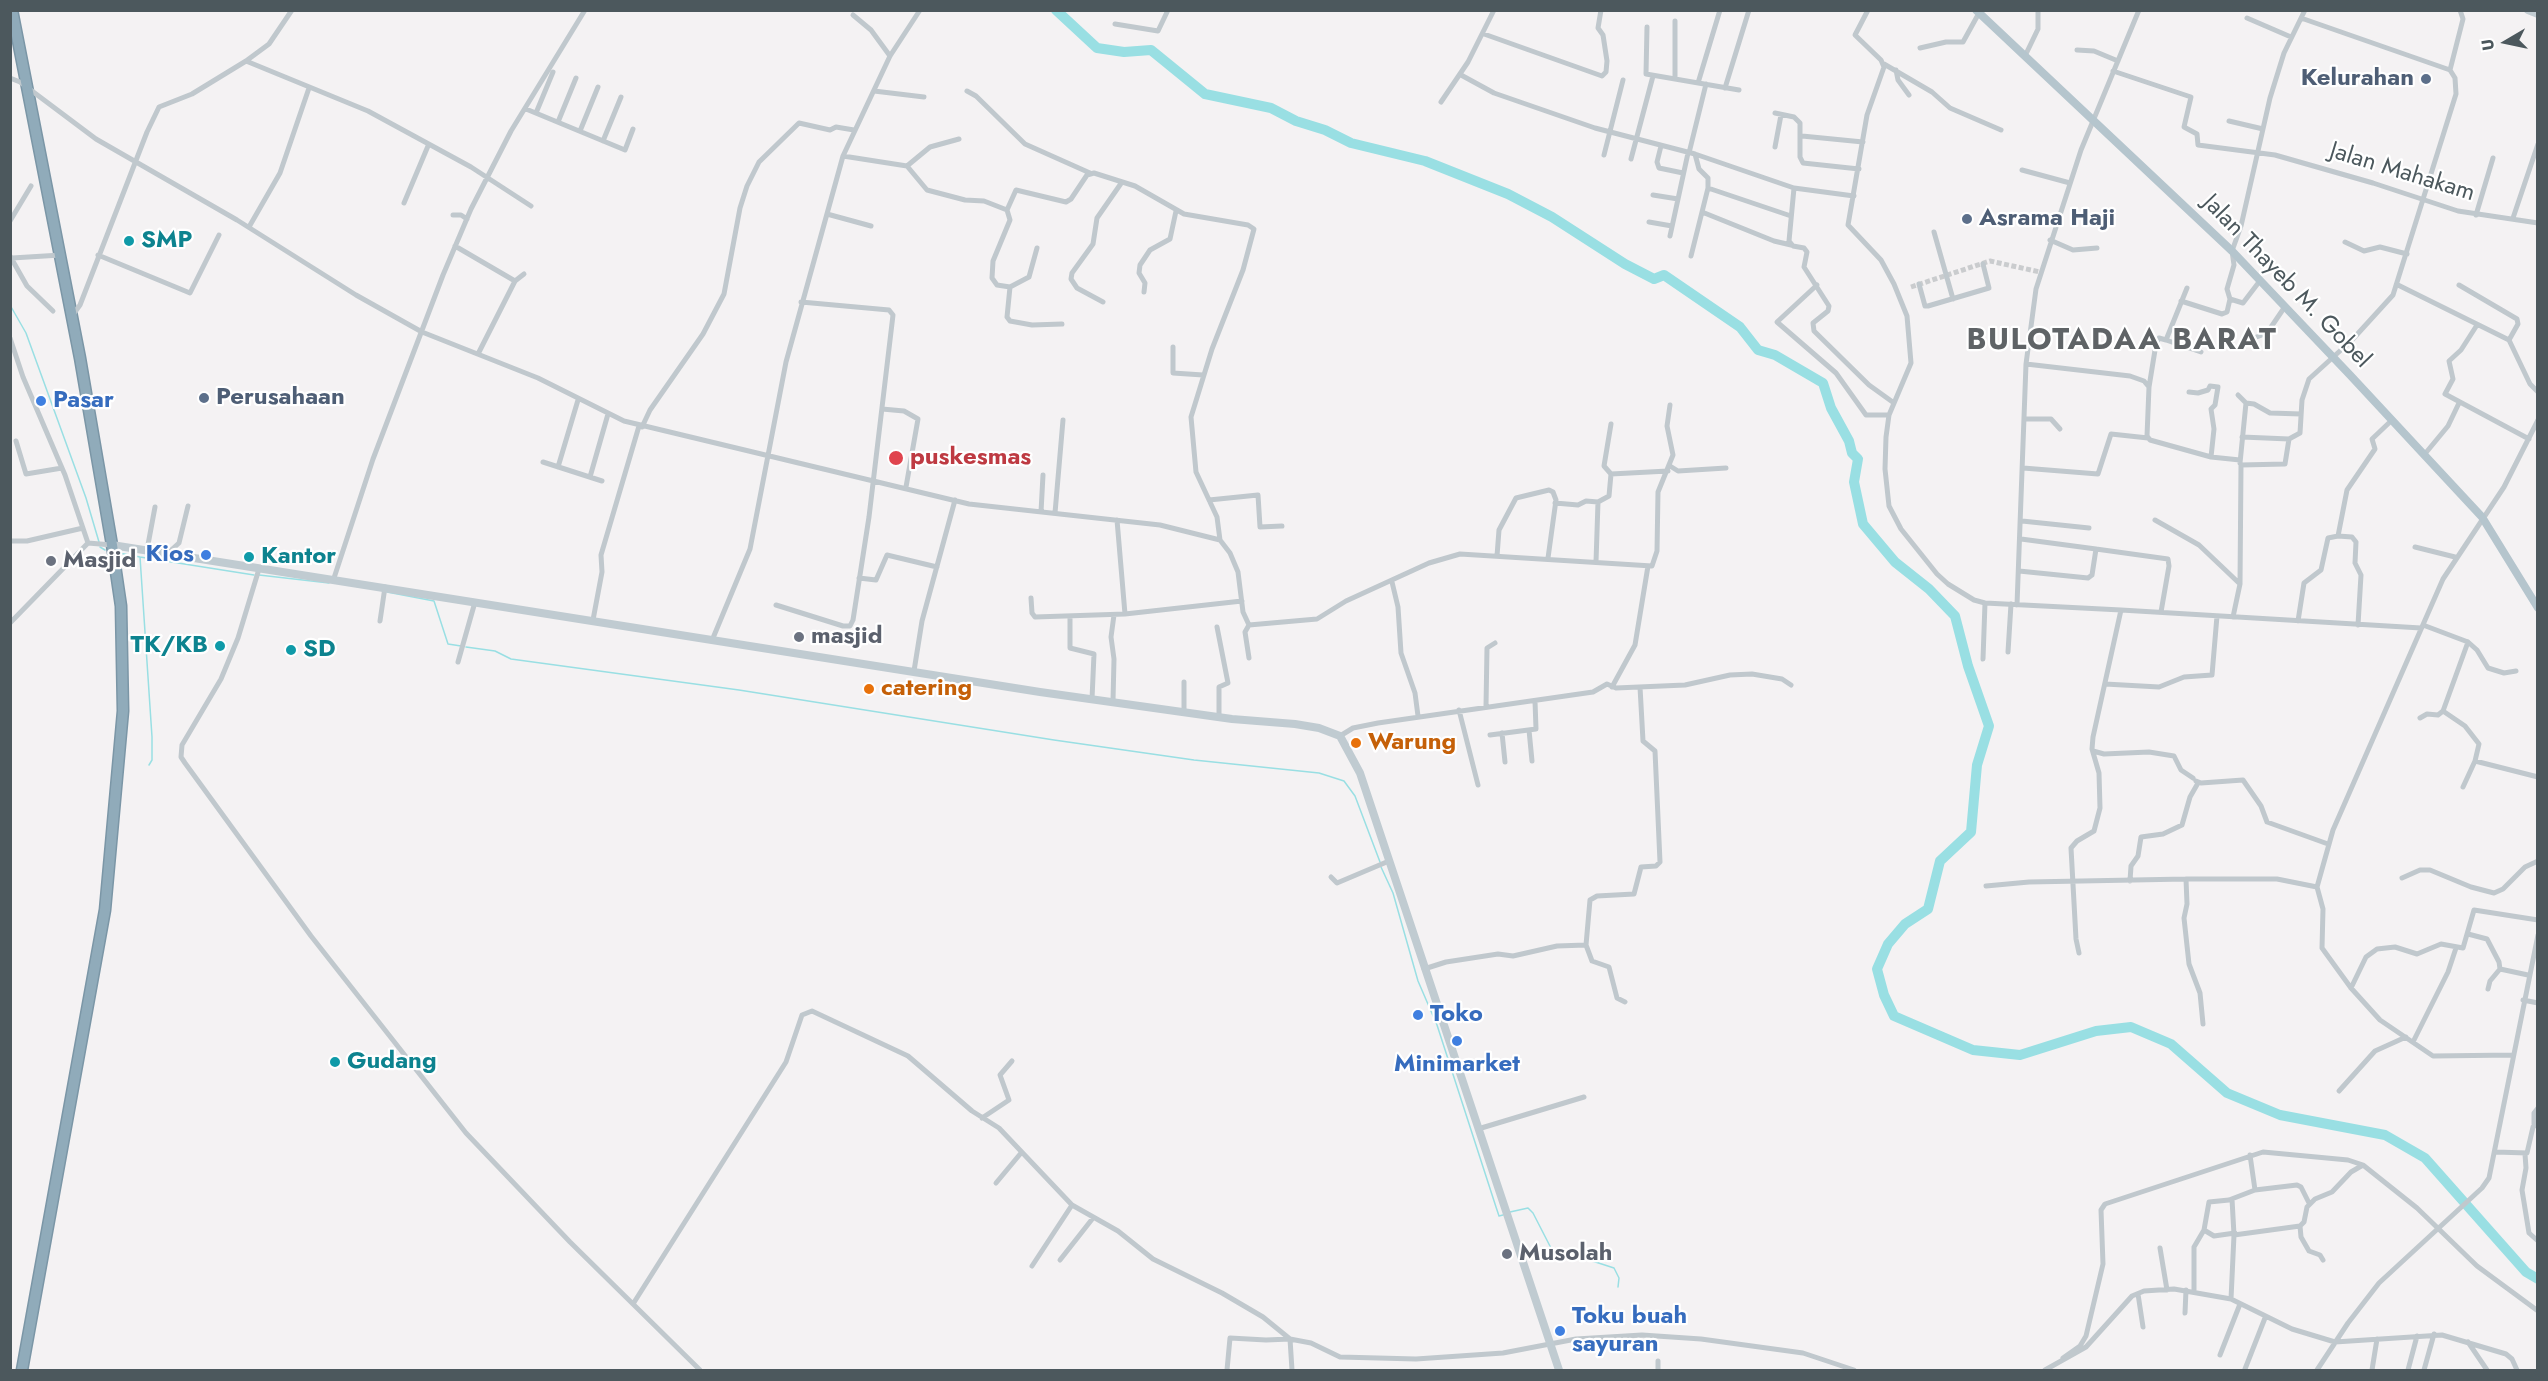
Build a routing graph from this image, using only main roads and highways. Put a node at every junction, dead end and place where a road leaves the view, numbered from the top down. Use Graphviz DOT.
graph roads {
  1 [pos="12,10"];
  2 [pos="1977,11"];
  3 [pos="2538,608"];
  4 [pos="22,1371"];
  1 -- 4 [label="highway"];
  2 -- 3 [label="main road, Jalan Thayeb M. Gobel"];
}
